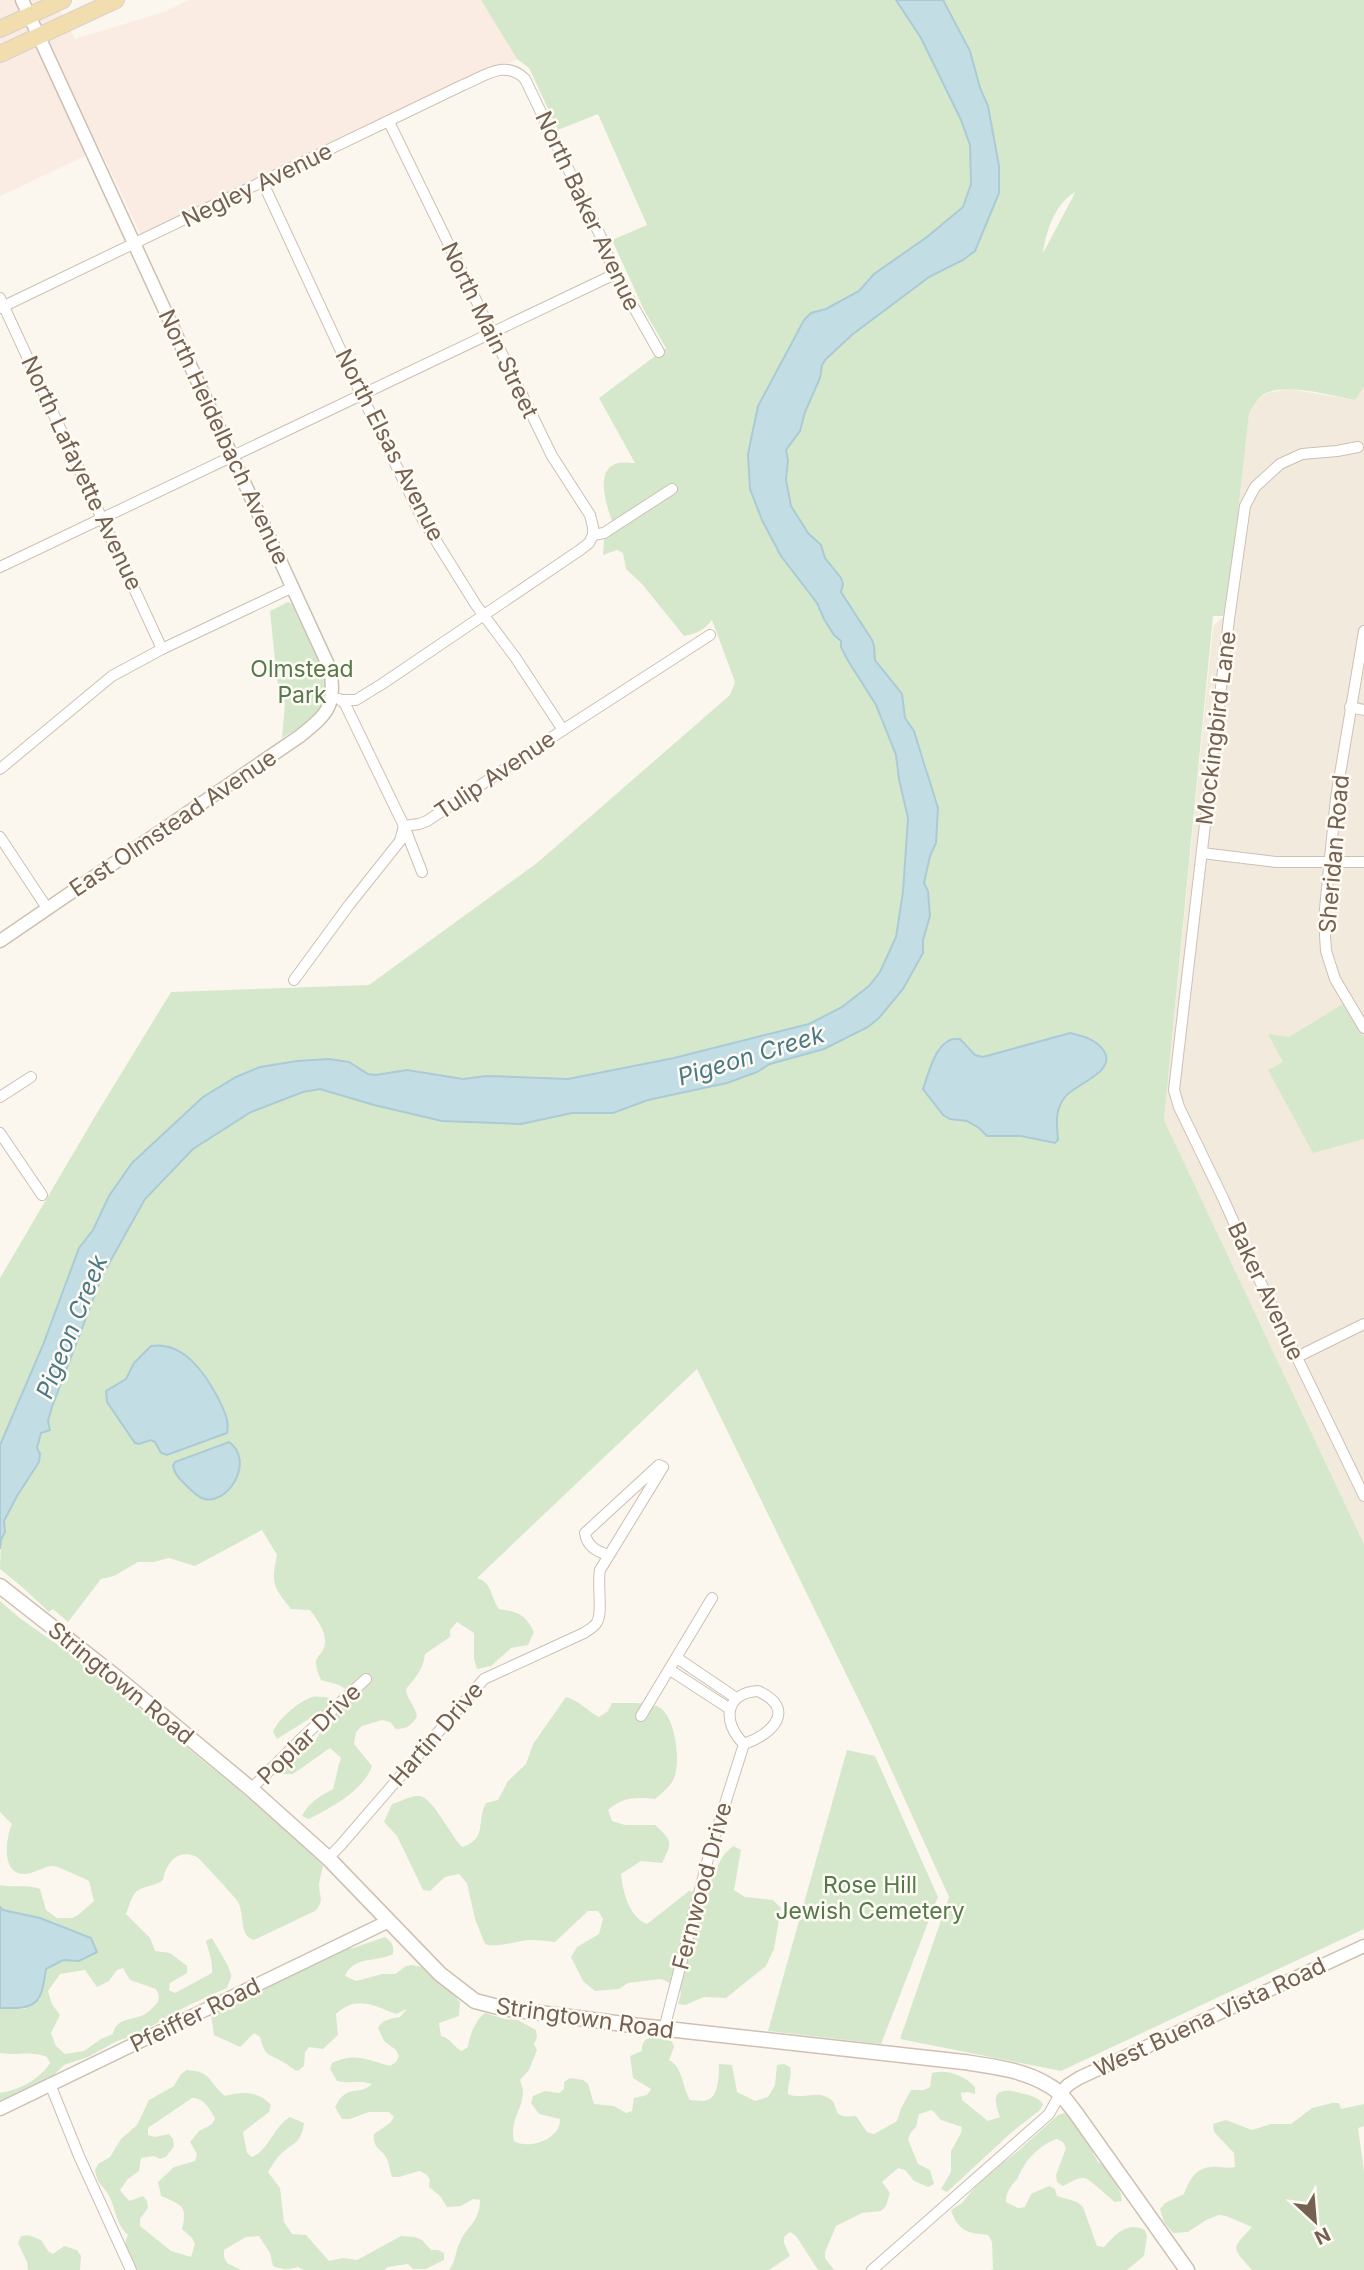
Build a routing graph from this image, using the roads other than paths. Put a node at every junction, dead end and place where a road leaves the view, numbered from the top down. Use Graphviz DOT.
graph roads {
  1 [pos="22,0"];
  2 [pos="63,0"];
  3 [pos="116,0"];
  4 [pos="30,15"];
  5 [pos="0,29"];
  6 [pos="40,36"];
  7 [pos="0,54"];
  8 [pos="516,71"];
  9 [pos="389,122"];
  10 [pos="262,183"];
  11 [pos="134,244"];
  12 [pos="615,274"];
  13 [pos="1,304"];
  14 [pos="492,334"];
  15 [pos="659,352"];
  16 [pos="361,394"];
  17 [pos="1357,447"];
  18 [pos="232,455"];
  19 [pos="672,489"];
  20 [pos="103,517"];
  21 [pos="593,535"];
  22 [pos="0,567"];
  23 [pos="293,587"];
  24 [pos="484,615"];
  25 [pos="1364,631"];
  26 [pos="710,635"];
  27 [pos="163,649"];
  28 [pos="337,697"];
  29 [pos="1350,707"];
  30 [pos="1364,710"];
  31 [pos="562,730"];
  32 [pos="0,769"];
  33 [pos="404,826"];
  34 [pos="0,837"];
  35 [pos="1202,853"];
  36 [pos="1330,862"];
  37 [pos="1364,862"];
  38 [pos="422,872"];
  39 [pos="47,908"];
  40 [pos="0,941"];
  41 [pos="294,980"];
  42 [pos="1364,1028"];
  43 [pos="31,1077"];
  44 [pos="1174,1085"];
  45 [pos="0,1097"];
  46 [pos="0,1133"];
  47 [pos="42,1195"];
  48 [pos="1364,1324"];
  49 [pos="1297,1357"];
  50 [pos="1364,1496"];
  51 [pos="608,1555"];
  52 [pos="0,1586"];
  53 [pos="712,1598"];
  54 [pos="677,1658"];
  55 [pos="670,1670"];
  56 [pos="366,1679"];
  57 [pos="736,1698"];
  58 [pos="730,1709"];
  59 [pos="641,1716"];
  60 [pos="744,1744"];
  61 [pos="251,1789"];
  62 [pos="328,1858"];
  63 [pos="389,1922"];
  64 [pos="1364,1946"];
  65 [pos="664,2029"];
  66 [pos="50,2084"];
  67 [pos="1060,2094"];
  68 [pos="0,2109"];
  69 [pos="131,2270"];
  70 [pos="872,2270"];
  71 [pos="1187,2270"];
  1 -- 4 [label="street, North Heidelbach Avenue"];
  2 -- 4 [label="main road"];
  3 -- 6 [label="main road"];
  4 -- 5 [label="main road"];
  4 -- 6 [label="street, North Heidelbach Avenue"];
  6 -- 7 [label="main road"];
  6 -- 11 [label="street, North Heidelbach Avenue"];
  8 -- 9 [label="street, Negley Avenue"];
  8 -- 12 [label="street, North Baker Avenue"];
  9 -- 10 [label="street, Negley Avenue"];
  9 -- 14 [label="street, North Main Street"];
  10 -- 11 [label="street, Negley Avenue"];
  10 -- 16 [label="street, North Elsas Avenue"];
  11 -- 13 [label="street, Negley Avenue"];
  11 -- 18 [label="street, North Heidelbach Avenue"];
  12 -- 14 [label="street"];
  12 -- 15 [label="street, North Baker Avenue"];
  13 -- 20 [label="street, North Lafayette Avenue"];
  14 -- 16 [label="street"];
  14 -- 21 [label="street, North Main Street"];
  16 -- 18 [label="street"];
  16 -- 24 [label="street, North Elsas Avenue"];
  17 -- 35 [label="street, Mockingbird Lane"];
  18 -- 20 [label="street"];
  18 -- 23 [label="street, North Heidelbach Avenue"];
  19 -- 21 [label="street"];
  20 -- 22 [label="street"];
  20 -- 27 [label="street, North Lafayette Avenue"];
  21 -- 24 [label="street"];
  23 -- 27 [label="street"];
  23 -- 28 [label="street, North Heidelbach Avenue"];
  24 -- 28 [label="street"];
  24 -- 31 [label="street, North Elsas Avenue"];
  25 -- 29 [label="street, Sheridan Road"];
  26 -- 31 [label="street, Tulip Avenue"];
  27 -- 32 [label="street"];
  28 -- 33 [label="street, North Heidelbach Avenue"];
  28 -- 39 [label="street, East Olmstead Avenue"];
  29 -- 30 [label="street"];
  29 -- 36 [label="street, Sheridan Road"];
  31 -- 33 [label="street, Tulip Avenue"];
  33 -- 38 [label="street, North Heidelbach Avenue"];
  33 -- 41 [label="street"];
  34 -- 39 [label="street"];
  35 -- 36 [label="street"];
  35 -- 44 [label="street, Mockingbird Lane"];
  36 -- 37 [label="street"];
  36 -- 42 [label="street, Sheridan Road"];
  39 -- 40 [label="street, East Olmstead Avenue"];
  43 -- 45 [label="street"];
  44 -- 49 [label="street, Baker Avenue"];
  46 -- 47 [label="street"];
  48 -- 49 [label="street"];
  49 -- 50 [label="street, Baker Avenue"];
  51 -- 51 [label="street, Hartin Drive"];
  51 -- 62 [label="street, Hartin Drive"];
  52 -- 61 [label="main road, Stringtown Road"];
  53 -- 54 [label="street"];
  54 -- 55 [label="street"];
  54 -- 57 [label="street"];
  55 -- 58 [label="street"];
  55 -- 59 [label="street"];
  56 -- 61 [label="street, Poplar Drive"];
  57 -- 58 [label="street"];
  57 -- 60 [label="street"];
  58 -- 60 [label="street"];
  60 -- 65 [label="street, Fernwood Drive"];
  61 -- 62 [label="main road, Stringtown Road"];
  62 -- 63 [label="main road, Stringtown Road"];
  63 -- 65 [label="main road, Stringtown Road"];
  63 -- 66 [label="street, Pfeiffer Road"];
  64 -- 67 [label="street, West Buena Vista Road"];
  65 -- 67 [label="main road, Stringtown Road"];
  66 -- 68 [label="street, Pfeiffer Road"];
  66 -- 69 [label="street"];
  67 -- 70 [label="street"];
  67 -- 71 [label="main road, Stringtown Road"];
}
